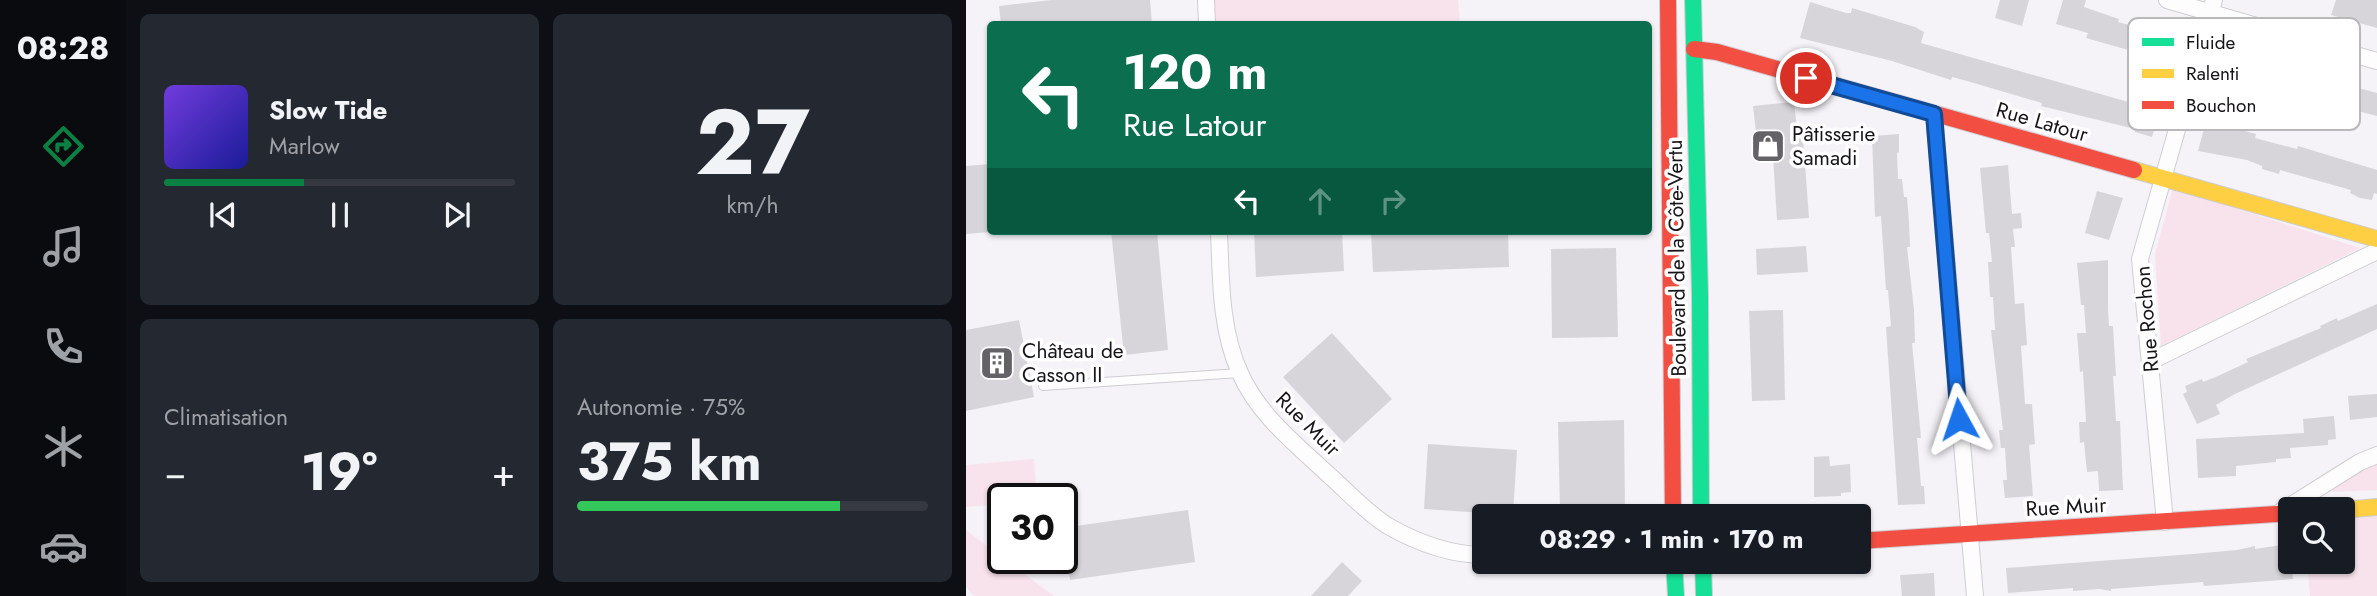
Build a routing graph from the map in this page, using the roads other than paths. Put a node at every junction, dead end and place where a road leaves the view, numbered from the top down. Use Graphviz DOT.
graph roads {
  1 [pos="1206,0"];
  2 [pos="1668,0"];
  3 [pos="1693,0"];
  4 [pos="2167,0"];
  5 [pos="2212,6"];
  6 [pos="2248,18"];
  7 [pos="1207,21"];
  8 [pos="1694,49"];
  9 [pos="2360,55"];
  10 [pos="2377,61"];
  11 [pos="1934,114"];
  12 [pos="2176,130"];
  13 [pos="2162,178"];
  14 [pos="1219,235"];
  15 [pos="2377,239"];
  16 [pos="2377,251"];
  17 [pos="2151,360"];
  18 [pos="1240,373"];
  19 [pos="1043,386"];
  20 [pos="2377,454"];
  21 [pos="2308,497"];
  22 [pos="1673,504"];
  23 [pos="1701,504"];
  24 [pos="2377,507"];
  25 [pos="2355,509"];
  26 [pos="2278,514"];
  27 [pos="2165,522"];
  28 [pos="1969,534"];
  29 [pos="1871,540"];
  30 [pos="1472,555"];
  31 [pos="1675,574"];
  32 [pos="1703,574"];
  33 [pos="1676,596"];
  34 [pos="1704,596"];
  35 [pos="1975,596"];
  1 -- 7 [label="street"];
  2 -- 22 [label="street, Boulevard de la Côte-Vertu"];
  3 -- 8 [label="street, Boulevard de la Côte-Vertu"];
  4 -- 5 [label="street"];
  5 -- 6 [label="street"];
  8 -- 11 [label="street, Rue Latour"];
  8 -- 23 [label="street, Boulevard de la Côte-Vertu"];
  9 -- 10 [label="street"];
  11 -- 13 [label="street, Rue Latour"];
  11 -- 28 [label="street"];
  12 -- 13 [label="street, Rue Rochon"];
  13 -- 15 [label="street, Rue Latour"];
  13 -- 17 [label="street, Rue Rochon"];
  14 -- 18 [label="street, Rue Muir"];
  16 -- 17 [label="street"];
  17 -- 27 [label="street, Rue Rochon"];
  18 -- 19 [label="lane"];
  18 -- 30 [label="street, Rue Muir"];
  20 -- 21 [label="street, Rue Muir"];
  24 -- 25 [label="street"];
  26 -- 27 [label="street, Rue Muir"];
  27 -- 28 [label="street, Rue Muir"];
  28 -- 29 [label="street, Rue Muir"];
  28 -- 35 [label="street"];
  31 -- 33 [label="street"];
  32 -- 34 [label="street"];
}
